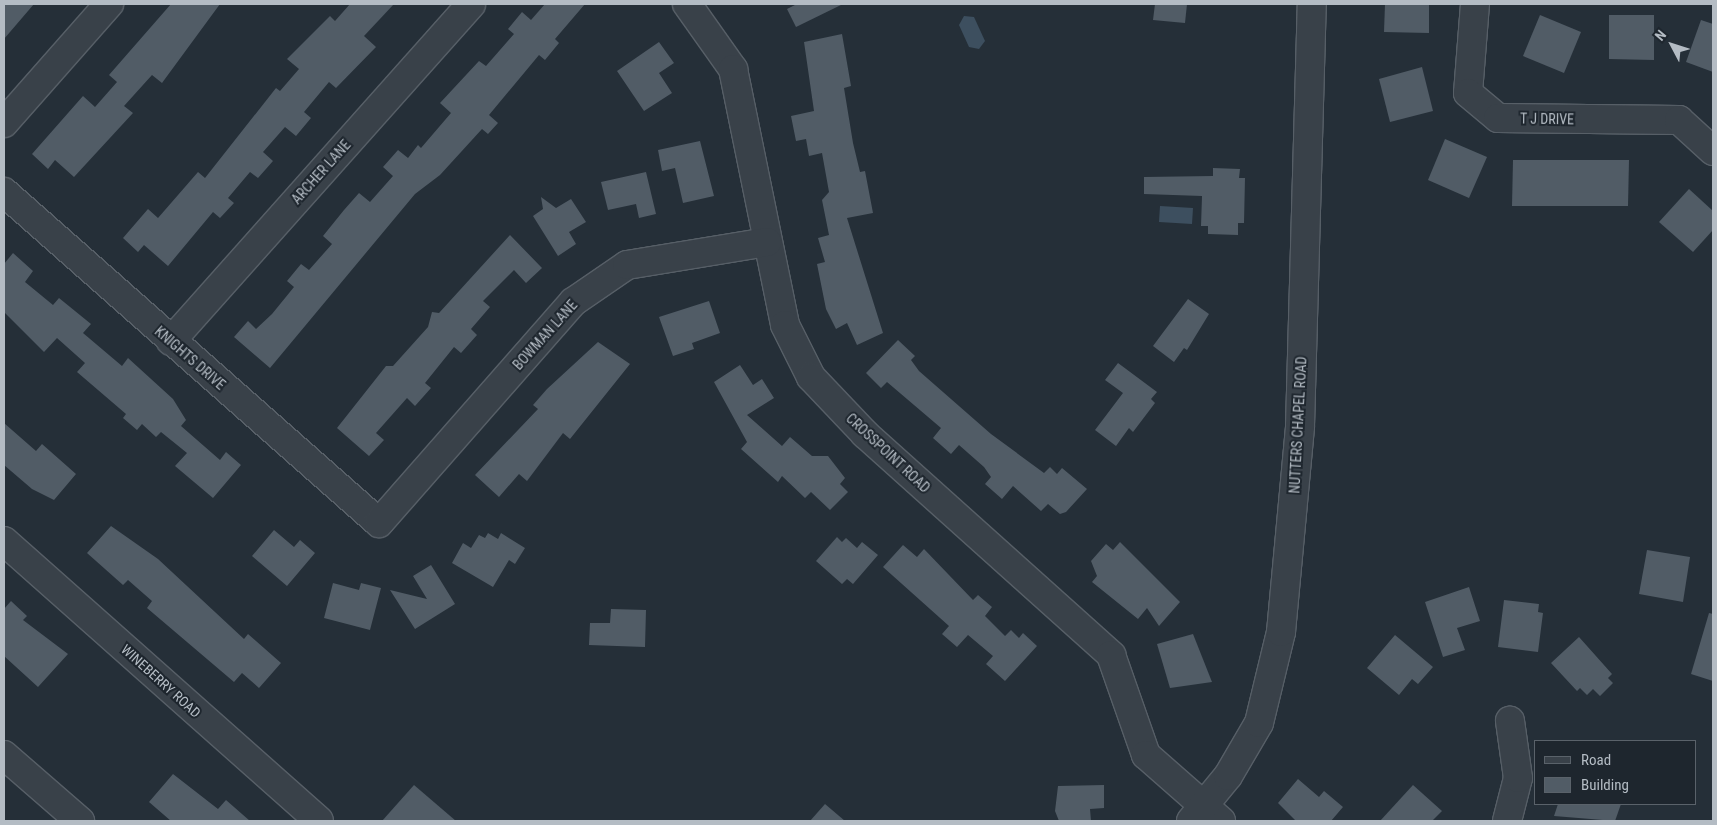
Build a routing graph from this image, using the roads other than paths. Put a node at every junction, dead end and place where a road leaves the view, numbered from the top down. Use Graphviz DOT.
graph roads {
  1 [pos="109,4"];
  2 [pos="471,4"];
  3 [pos="687,4"];
  4 [pos="1312,4"];
  5 [pos="1475,4"];
  6 [pos="4,123"];
  7 [pos="1713,151"];
  8 [pos="4,192"];
  9 [pos="767,242"];
  10 [pos="171,341"];
  11 [pos="378,523"];
  12 [pos="4,541"];
  13 [pos="1510,721"];
  14 [pos="4,755"];
  15 [pos="1206,816"];
  16 [pos="80,821"];
  17 [pos="318,821"];
  18 [pos="1507,821"];
  1 -- 6 [label="street"];
  2 -- 10 [label="street, ARCHER LANE"];
  3 -- 9 [label="street, CROSSPOINT ROAD"];
  4 -- 15 [label="street, NUTTERS CHAPEL ROAD"];
  5 -- 7 [label="street, T J DRIVE"];
  8 -- 10 [label="street, KNIGHTS DRIVE"];
  9 -- 11 [label="street, BOWMAN LANE"];
  9 -- 15 [label="street, CROSSPOINT ROAD"];
  10 -- 11 [label="street, KNIGHTS DRIVE"];
  12 -- 17 [label="street, WINEBERRY ROAD"];
  13 -- 18 [label="street"];
  14 -- 16 [label="street"];
}
